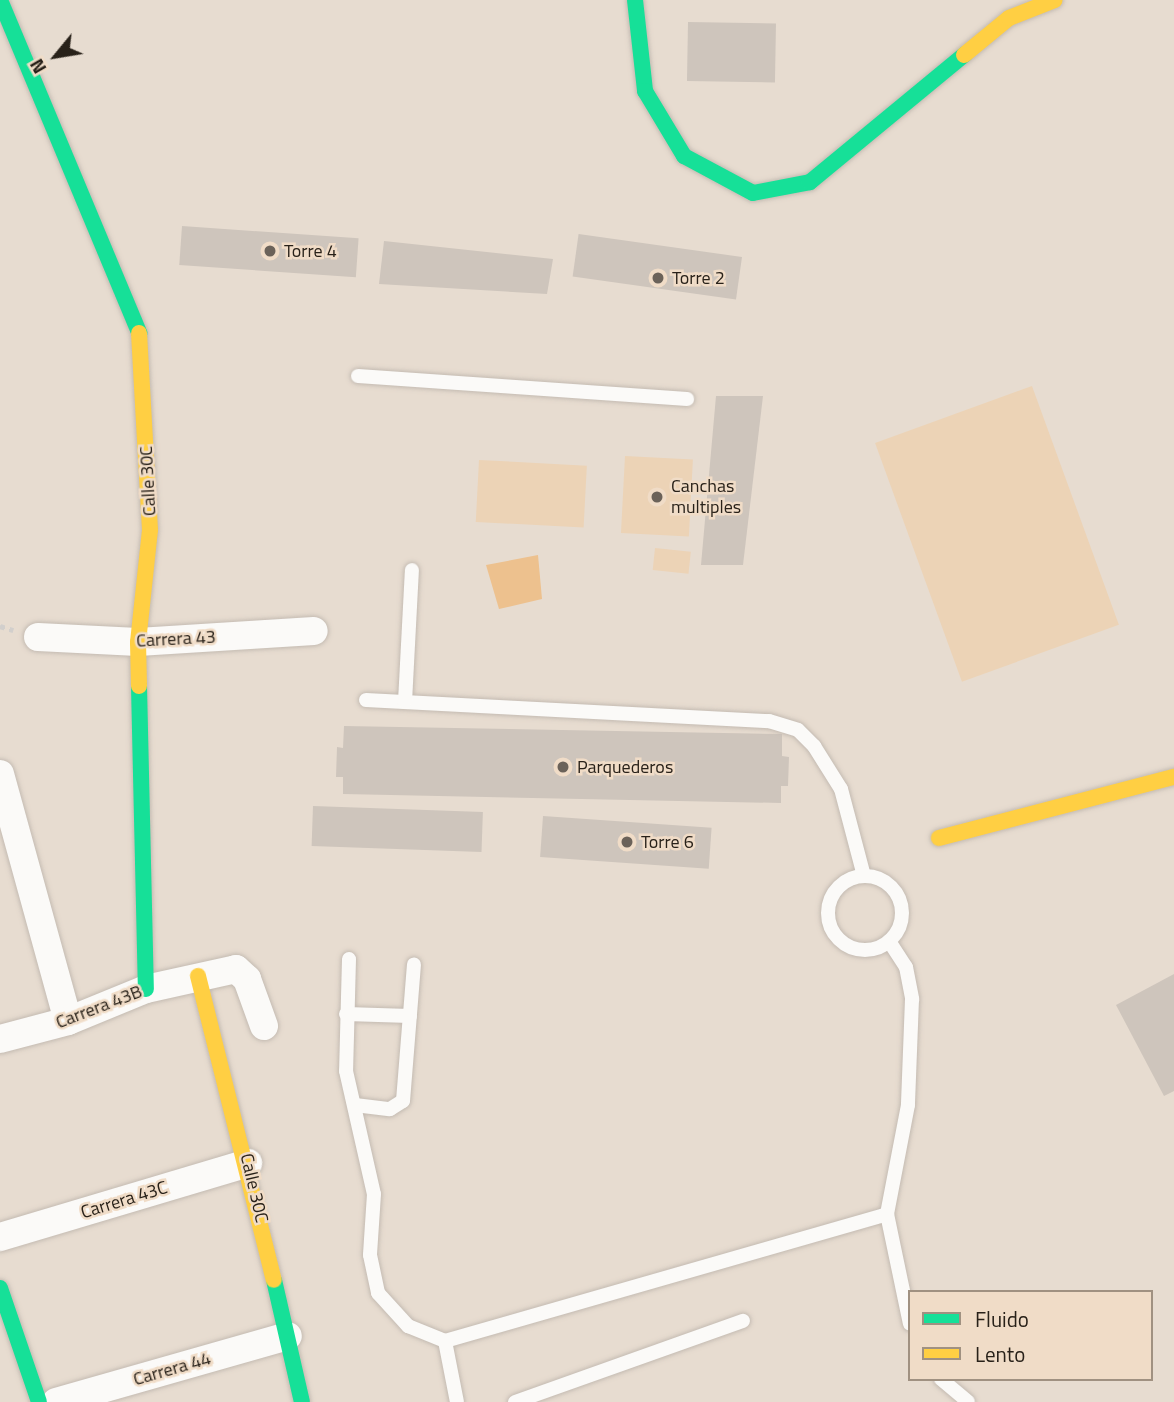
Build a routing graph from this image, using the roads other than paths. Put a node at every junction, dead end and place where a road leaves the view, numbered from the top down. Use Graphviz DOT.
graph roads {
  1 [pos="0,0"];
  2 [pos="635,0"];
  3 [pos="1055,0"];
  4 [pos="358,376"];
  5 [pos="687,399"];
  6 [pos="411,570"];
  7 [pos="314,631"];
  8 [pos="38,637"];
  9 [pos="138,642"];
  10 [pos="366,700"];
  11 [pos="405,702"];
  12 [pos="0,774"];
  13 [pos="1174,777"];
  14 [pos="939,838"];
  15 [pos="864,876"];
  16 [pos="889,942"];
  17 [pos="349,959"];
  18 [pos="414,964"];
  19 [pos="198,976"];
  20 [pos="146,989"];
  21 [pos="346,1014"];
  22 [pos="410,1016"];
  23 [pos="68,1021"];
  24 [pos="264,1026"];
  25 [pos="0,1039"];
  26 [pos="355,1105"];
  27 [pos="248,1163"];
  28 [pos="887,1214"];
  29 [pos="0,1237"];
  30 [pos="0,1288"];
  31 [pos="908,1314"];
  32 [pos="743,1321"];
  33 [pos="288,1336"];
  34 [pos="445,1341"];
  35 [pos="943,1381"];
  36 [pos="39,1402"];
  37 [pos="56,1402"];
  38 [pos="302,1402"];
  39 [pos="457,1402"];
  40 [pos="515,1402"];
  41 [pos="968,1402"];
  1 -- 9 [label="street, Calle 30C"];
  2 -- 3 [label="street"];
  4 -- 5 [label="lane"];
  6 -- 11 [label="lane"];
  7 -- 9 [label="street, Carrera 43"];
  8 -- 9 [label="street, Carrera 43"];
  9 -- 20 [label="street, Calle 30C"];
  10 -- 11 [label="lane"];
  11 -- 15 [label="lane"];
  12 -- 23 [label="street"];
  13 -- 14 [label="street"];
  15 -- 16 [label="lane"];
  15 -- 16 [label="lane"];
  16 -- 28 [label="lane"];
  17 -- 21 [label="lane"];
  18 -- 22 [label="lane"];
  19 -- 20 [label="street, Carrera 43B"];
  19 -- 24 [label="street, Carrera 43B"];
  19 -- 27 [label="street, Calle 30C"];
  20 -- 23 [label="street, Carrera 43B"];
  21 -- 22 [label="lane"];
  21 -- 26 [label="lane"];
  22 -- 26 [label="lane"];
  23 -- 25 [label="street, Carrera 43B"];
  26 -- 34 [label="lane"];
  27 -- 29 [label="street, Carrera 43C"];
  27 -- 33 [label="street, Calle 30C"];
  28 -- 31 [label="lane"];
  28 -- 34 [label="lane"];
  30 -- 36 [label="street"];
  32 -- 40 [label="lane"];
  33 -- 37 [label="street, Carrera 44"];
  33 -- 38 [label="street, Calle 30C"];
  34 -- 39 [label="lane"];
  35 -- 41 [label="lane"];
}
